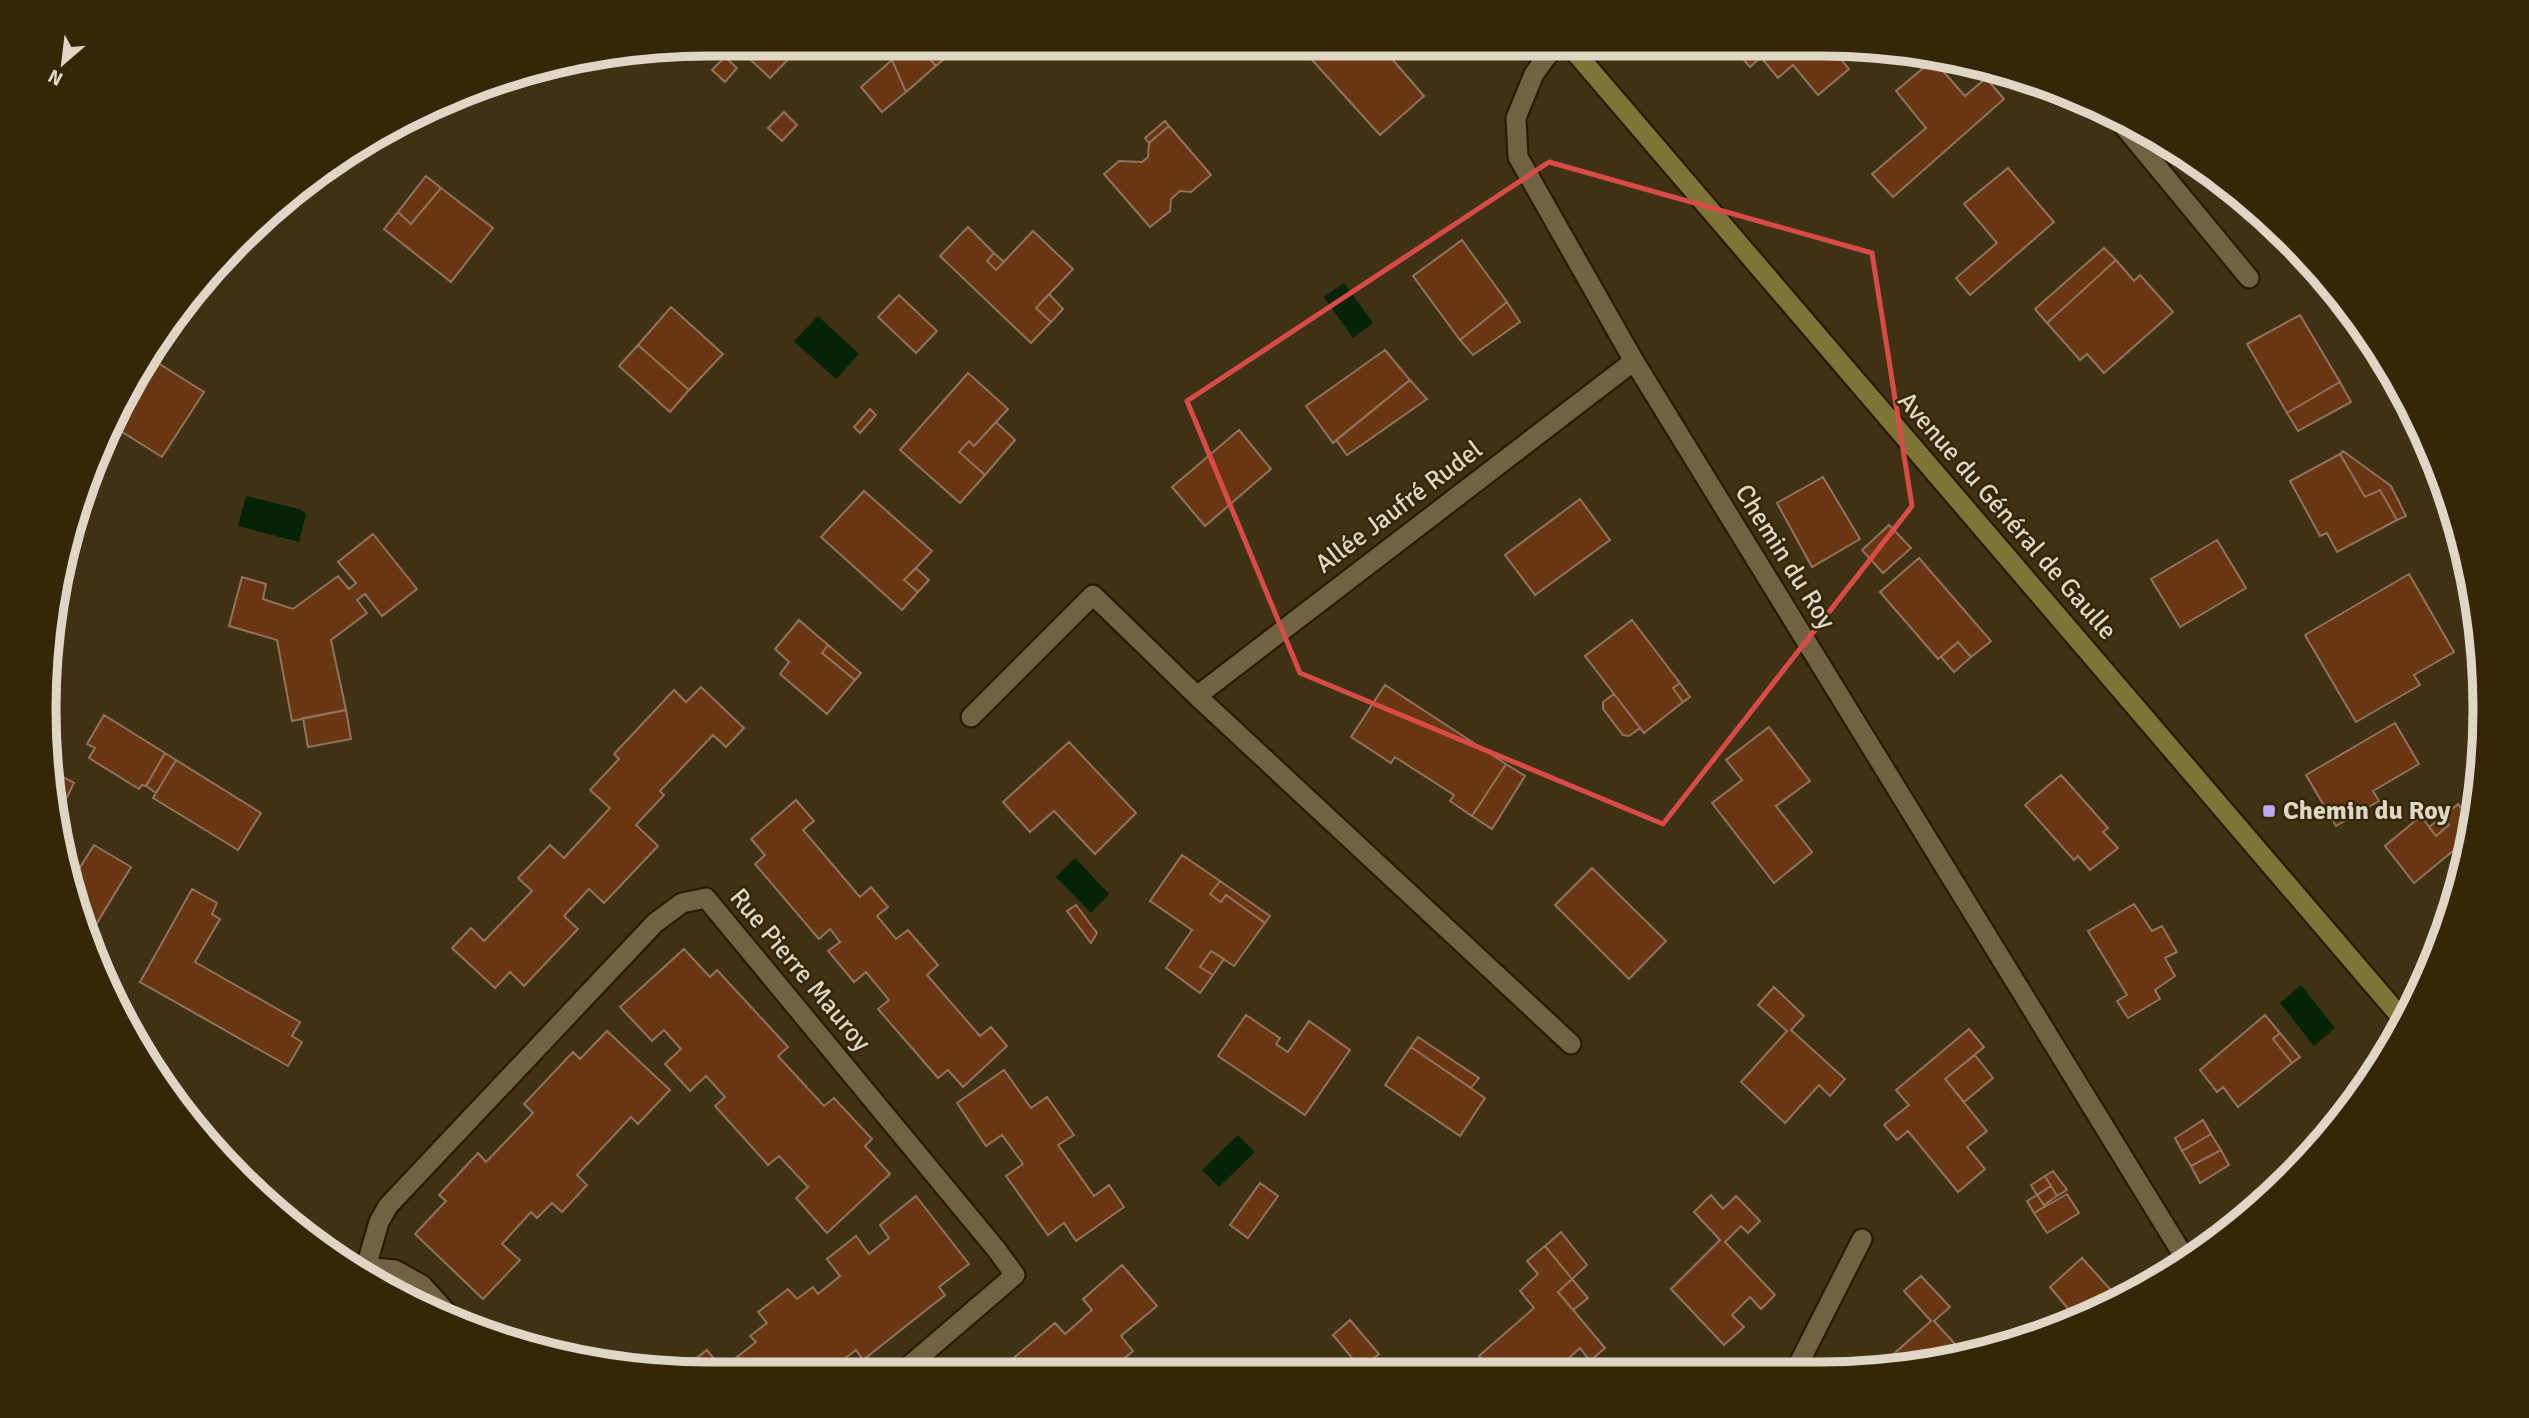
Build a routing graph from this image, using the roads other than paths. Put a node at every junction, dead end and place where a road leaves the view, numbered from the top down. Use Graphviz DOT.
graph roads {
  1 [pos="1547,56"];
  2 [pos="1578,56"];
  3 [pos="2131,135"];
  4 [pos="2249,278"];
  5 [pos="1634,361"];
  6 [pos="1197,695"];
  7 [pos="971,717"];
  8 [pos="2398,1013"];
  9 [pos="1571,1044"];
  10 [pos="1862,1238"];
  11 [pos="2182,1253"];
  12 [pos="362,1262"];
  13 [pos="370,1267"];
  14 [pos="438,1303"];
  15 [pos="914,1362"];
  16 [pos="1800,1362"];
  1 -- 5 [label="street, Chemin du Roy"];
  2 -- 8 [label="main road, Avenue du Général de Gaulle"];
  3 -- 4 [label="street"];
  5 -- 6 [label="street, Allée Jaufré Rudel"];
  5 -- 11 [label="street, Chemin du Roy"];
  6 -- 7 [label="street"];
  6 -- 9 [label="street"];
  10 -- 16 [label="street"];
  12 -- 15 [label="street, Rue Pierre Mauroy"];
  13 -- 14 [label="street"];
}
